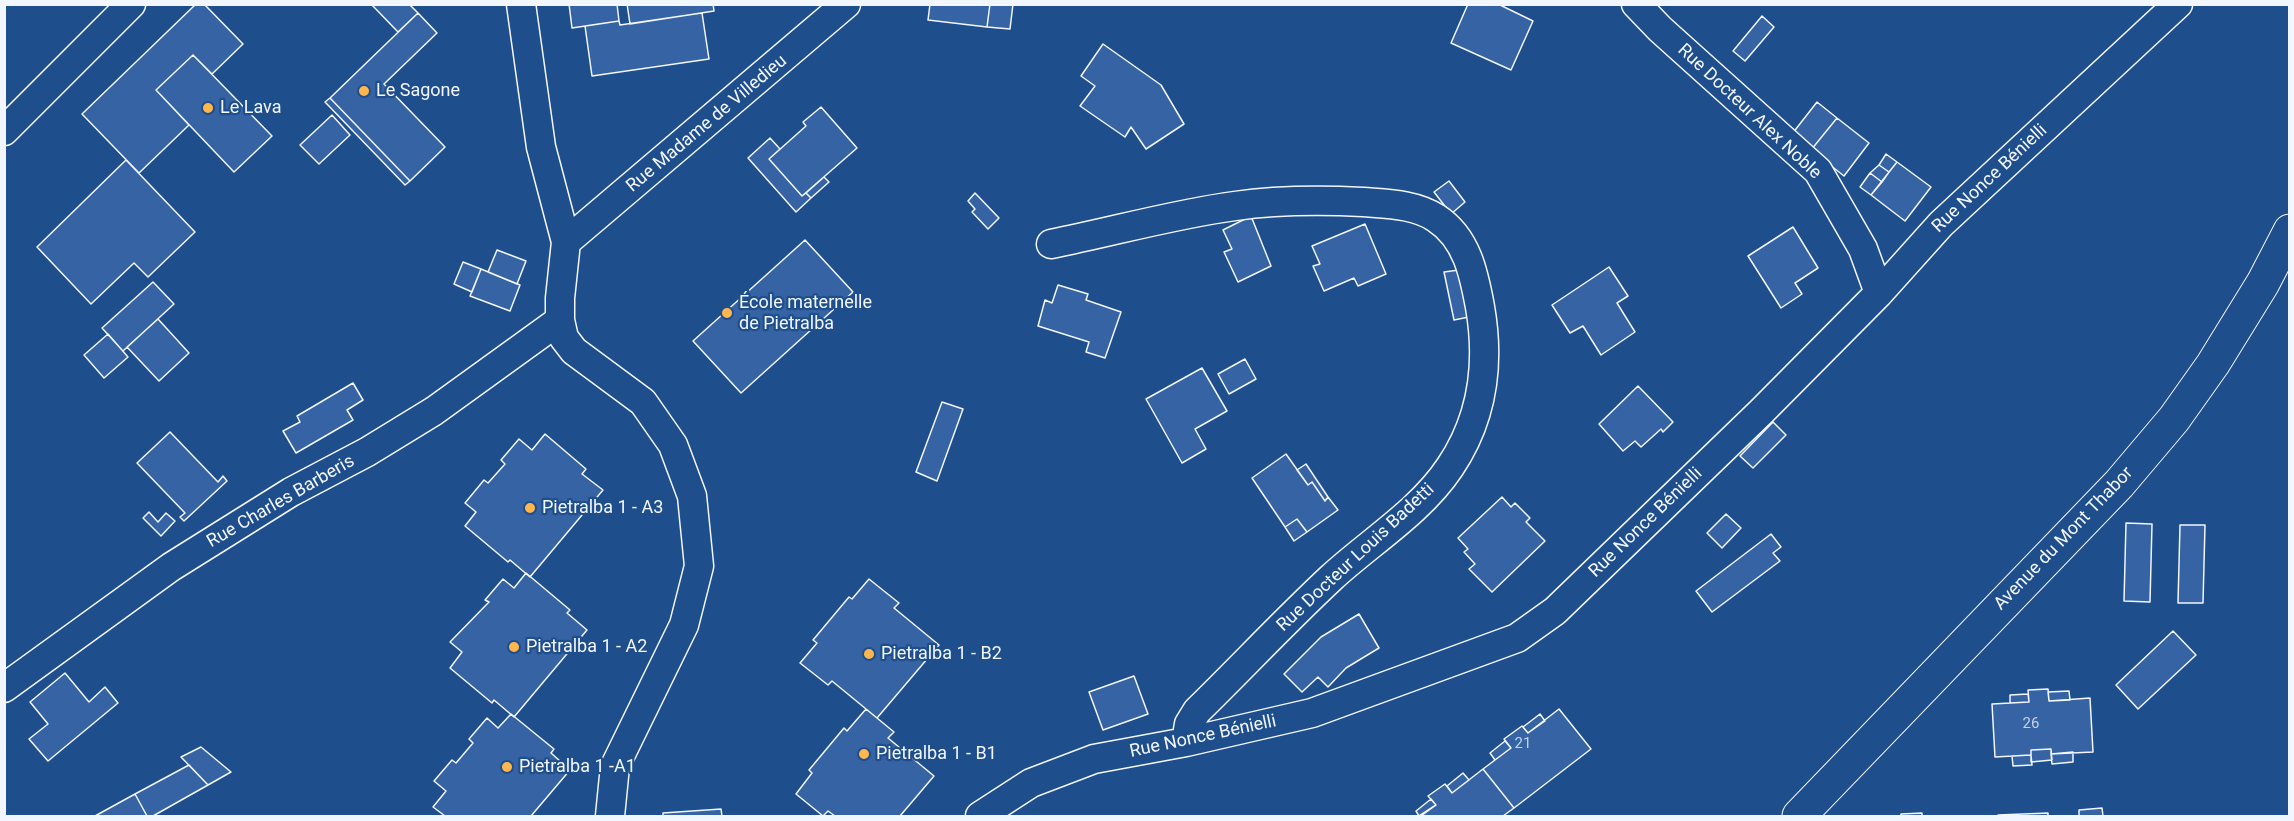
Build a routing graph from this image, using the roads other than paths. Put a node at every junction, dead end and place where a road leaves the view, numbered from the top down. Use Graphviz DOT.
graph roads {
  1 [pos="131,4"];
  2 [pos="521,4"];
  3 [pos="846,4"];
  4 [pos="1636,4"];
  5 [pos="2178,4"];
  6 [pos="4,130"];
  7 [pos="2289,231"];
  8 [pos="566,242"];
  9 [pos="1051,244"];
  10 [pos="1879,293"];
  11 [pos="560,320"];
  12 [pos="4,688"];
  13 [pos="1186,742"];
  14 [pos="610,816"];
  15 [pos="980,816"];
  16 [pos="1799,816"];
  1 -- 6 [label="street"];
  2 -- 8 [label="street"];
  3 -- 8 [label="street, Rue Madame de Villedieu"];
  4 -- 10 [label="street, Rue Docteur Alex Noble"];
  5 -- 10 [label="street, Rue Nonce Bénielli"];
  7 -- 16 [label="street, Avenue du Mont Thabor"];
  8 -- 11 [label="street"];
  9 -- 13 [label="street, Rue Docteur Louis Badetti"];
  10 -- 13 [label="street, Rue Nonce Bénielli"];
  11 -- 12 [label="street, Rue Charles Barberis"];
  11 -- 14 [label="street"];
  13 -- 15 [label="street, Rue Nonce Bénielli"];
}
